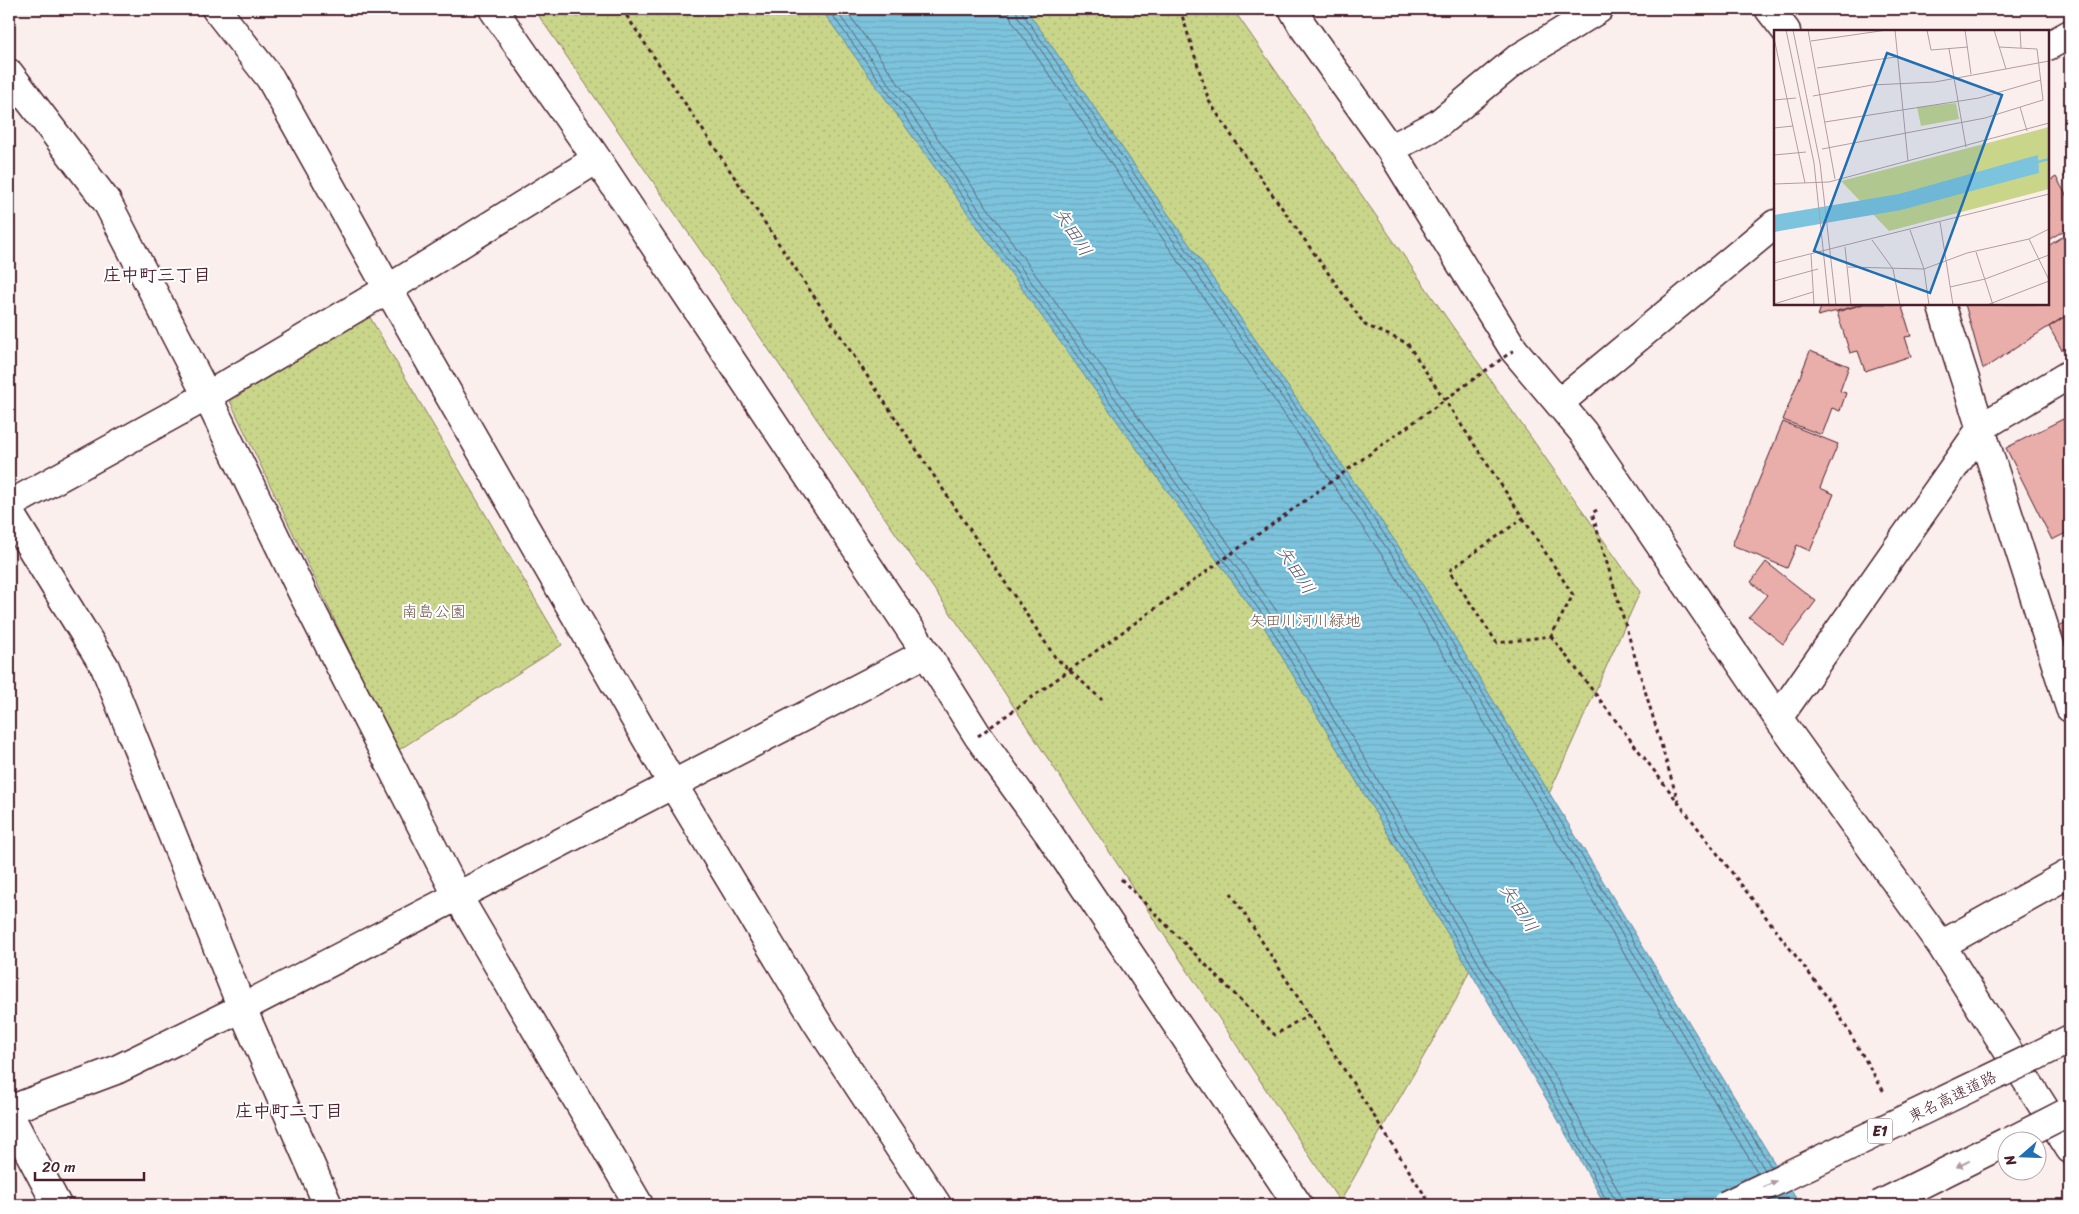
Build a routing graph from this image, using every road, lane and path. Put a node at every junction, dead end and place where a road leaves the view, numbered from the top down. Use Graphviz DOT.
graph roads {
  1 [pos="216,9"];
  2 [pos="492,9"];
  3 [pos="622,9"];
  4 [pos="1180,9"];
  5 [pos="1293,9"];
  6 [pos="1599,9"];
  7 [pos="1769,9"];
  8 [pos="1785,30"];
  9 [pos="2070,34"];
  10 [pos="2049,45"];
  11 [pos="9,73"];
  12 [pos="1390,149"];
  13 [pos="597,159"];
  14 [pos="1774,225"];
  15 [pos="388,289"];
  16 [pos="1941,305"];
  17 [pos="1514,350"];
  18 [pos="2070,374"];
  19 [pos="207,396"];
  20 [pos="1559,404"];
  21 [pos="1982,427"];
  22 [pos="1624,493"];
  23 [pos="9,505"];
  24 [pos="9,512"];
  25 [pos="1523,518"];
  26 [pos="1551,636"];
  27 [pos="926,653"];
  28 [pos="1102,700"];
  29 [pos="2070,708"];
  30 [pos="1778,718"];
  31 [pos="978,736"];
  32 [pos="672,783"];
  33 [pos="1679,804"];
  34 [pos="1115,873"];
  35 [pos="2070,873"];
  36 [pos="1231,893"];
  37 [pos="457,895"];
  38 [pos="1941,945"];
  39 [pos="242,1008"];
  40 [pos="1309,1014"];
  41 [pos="2070,1039"];
  42 [pos="1887,1097"];
  43 [pos="9,1110"];
  44 [pos="2067,1113"];
  45 [pos="9,1114"];
  46 [pos="2028,1132"];
  47 [pos="1996,1148"];
  48 [pos="2070,1150"];
  49 [pos="57,1205"];
  50 [pos="328,1205"];
  51 [pos="639,1205"];
  52 [pos="937,1205"];
  53 [pos="1298,1205"];
  54 [pos="1431,1205"];
  55 [pos="1726,1205"];
  56 [pos="1879,1205"];
  1 -- 15 [label="main road"];
  2 -- 13 [label="main road"];
  3 -- 28 [label="path"];
  4 -- 25 [label="path"];
  5 -- 12 [label="main road"];
  6 -- 12 [label="main road"];
  7 -- 8 [label="main road"];
  9 -- 10 [label="main road"];
  11 -- 19 [label="main road"];
  12 -- 17 [label="main road"];
  13 -- 15 [label="main road"];
  13 -- 27 [label="main road"];
  14 -- 20 [label="main road"];
  15 -- 19 [label="main road"];
  15 -- 32 [label="main road"];
  16 -- 21 [label="main road"];
  17 -- 20 [label="main road"];
  17 -- 31 [label="path, bridge"];
  18 -- 21 [label="main road"];
  19 -- 23 [label="main road"];
  19 -- 37 [label="main road"];
  20 -- 22 [label="main road"];
  21 -- 29 [label="main road"];
  21 -- 30 [label="main road"];
  22 -- 30 [label="main road"];
  22 -- 33 [label="path"];
  24 -- 39 [label="main road"];
  25 -- 26 [label="path"];
  25 -- 26 [label="path"];
  26 -- 33 [label="path"];
  27 -- 31 [label="main road"];
  27 -- 32 [label="main road"];
  30 -- 38 [label="main road"];
  31 -- 53 [label="main road"];
  32 -- 37 [label="main road"];
  32 -- 52 [label="main road"];
  33 -- 42 [label="path"];
  34 -- 40 [label="path"];
  35 -- 38 [label="main road"];
  36 -- 40 [label="path"];
  37 -- 39 [label="main road"];
  37 -- 51 [label="main road"];
  38 -- 48 [label="main road"];
  39 -- 43 [label="main road"];
  39 -- 50 [label="main road"];
  40 -- 54 [label="path"];
  55 -- 41 [label="main road, 東名高速道路 / E1, one-way, bridge"];
  44 -- 46 [label="main road, bridge"];
  45 -- 49 [label="main road"];
  47 -- 56 [label="main road, one-way, bridge"];
}
